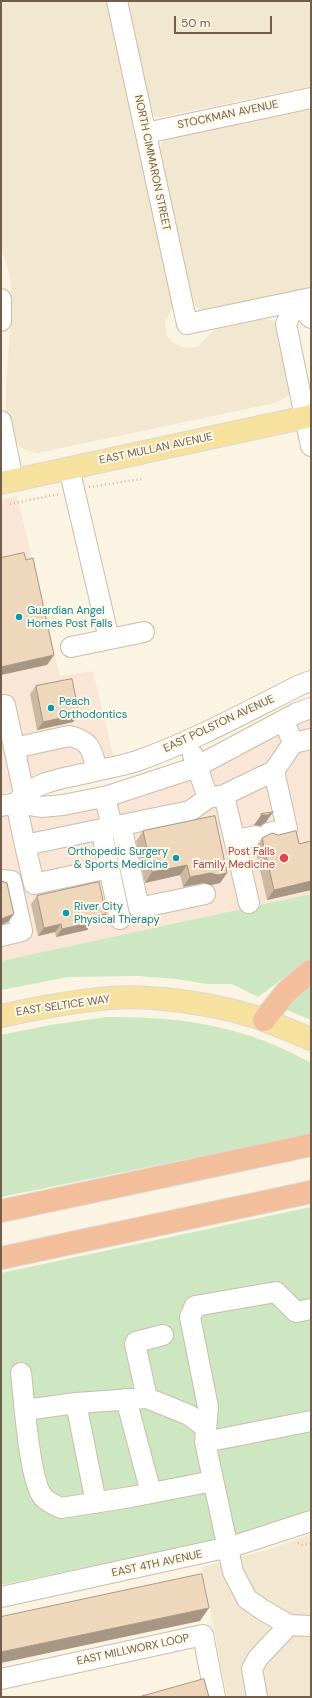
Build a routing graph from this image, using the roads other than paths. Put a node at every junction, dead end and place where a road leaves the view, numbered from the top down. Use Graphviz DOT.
graph roads {
  1 [pos="117,1"];
  2 [pos="311,98"];
  3 [pos="146,133"];
  4 [pos="1,299"];
  5 [pos="303,300"];
  6 [pos="311,318"];
  7 [pos="1,321"];
  8 [pos="308,417"];
  9 [pos="1,421"];
  10 [pos="311,446"];
  11 [pos="69,468"];
  12 [pos="7,481"];
  13 [pos="144,632"];
  14 [pos="109,639"];
  15 [pos="71,647"];
  16 [pos="311,682"];
  17 [pos="5,705"];
  18 [pos="311,708"];
  19 [pos="284,721"];
  20 [pos="188,741"];
  21 [pos="302,741"];
  22 [pos="14,748"];
  23 [pos="196,767"];
  24 [pos="97,770"];
  25 [pos="274,771"];
  26 [pos="216,796"];
  27 [pos="105,797"];
  28 [pos="13,801"];
  29 [pos="111,827"];
  30 [pos="235,840"];
  31 [pos="25,846"];
  32 [pos="109,868"];
  33 [pos="1,880"];
  34 [pos="205,894"];
  35 [pos="249,903"];
  36 [pos="120,919"];
  37 [pos="1,936"];
  38 [pos="311,971"];
  39 [pos="1,1016"];
  40 [pos="264,1020"];
  41 [pos="311,1039"];
  42 [pos="311,1145"];
  43 [pos="311,1192"];
  44 [pos="1,1211"];
  45 [pos="1,1258"];
  46 [pos="311,1309"];
  47 [pos="163,1335"];
  48 [pos="20,1373"];
  49 [pos="147,1398"];
  50 [pos="126,1399"];
  51 [pos="76,1403"];
  52 [pos="25,1410"];
  53 [pos="311,1421"];
  54 [pos="206,1435"];
  55 [pos="213,1481"];
  56 [pos="151,1493"];
  57 [pos="96,1503"];
  58 [pos="311,1521"];
  59 [pos="227,1548"];
  60 [pos="1,1597"];
  61 [pos="289,1625"];
  62 [pos="311,1626"];
  63 [pos="1,1679"];
  64 [pos="215,1697"];
  65 [pos="257,1697"];
  1 -- 3 [label="street, NORTH CIMMARON STREET"];
  2 -- 3 [label="street, STOCKMAN AVENUE"];
  3 -- 5 [label="street, NORTH CIMMARON STREET"];
  4 -- 7 [label="street"];
  5 -- 6 [label="street"];
  5 -- 8 [label="street"];
  8 -- 10 [label="street"];
  8 -- 11 [label="main road, EAST MULLAN AVENUE"];
  9 -- 12 [label="street"];
  11 -- 12 [label="main road, EAST MULLAN AVENUE"];
  11 -- 14 [label="street"];
  13 -- 14 [label="street"];
  14 -- 15 [label="street"];
  16 -- 20 [label="street, EAST POLSTON AVENUE"];
  17 -- 22 [label="street"];
  18 -- 19 [label="street"];
  19 -- 21 [label="street"];
  19 -- 23 [label="street"];
  20 -- 23 [label="street"];
  20 -- 24 [label="street, EAST POLSTON AVENUE"];
  21 -- 25 [label="street"];
  22 -- 24 [label="street"];
  22 -- 28 [label="street"];
  23 -- 26 [label="street"];
  23 -- 27 [label="street"];
  24 -- 28 [label="street, EAST POLSTON AVENUE"];
  25 -- 26 [label="street"];
  25 -- 30 [label="street"];
  26 -- 29 [label="street"];
  26 -- 30 [label="street"];
  27 -- 28 [label="street"];
  27 -- 29 [label="street"];
  28 -- 31 [label="street"];
  29 -- 31 [label="street"];
  29 -- 32 [label="street"];
  29 -- 34 [label="street"];
  30 -- 35 [label="street"];
  31 -- 32 [label="street"];
  32 -- 36 [label="street"];
  33 -- 37 [label="street"];
  38 -- 40 [label="highway"];
  39 -- 40 [label="main road, EAST SELTICE WAY"];
  40 -- 41 [label="main road, EAST SELTICE WAY"];
  42 -- 44 [label="highway"];
  43 -- 45 [label="highway"];
  46 -- 54 [label="street"];
  47 -- 49 [label="street"];
  48 -- 52 [label="street"];
  49 -- 50 [label="street"];
  49 -- 54 [label="street"];
  50 -- 51 [label="street"];
  50 -- 56 [label="street"];
  51 -- 52 [label="street"];
  51 -- 57 [label="street"];
  52 -- 57 [label="street"];
  53 -- 54 [label="street"];
  54 -- 55 [label="street"];
  55 -- 56 [label="street"];
  55 -- 59 [label="street"];
  56 -- 57 [label="street"];
  58 -- 59 [label="street, EAST 4TH AVENUE"];
  59 -- 60 [label="street, EAST 4TH AVENUE"];
  59 -- 61 [label="street"];
  61 -- 62 [label="street"];
  61 -- 65 [label="street"];
  63 -- 64 [label="street, EAST MILLWORX LOOP"];
}
